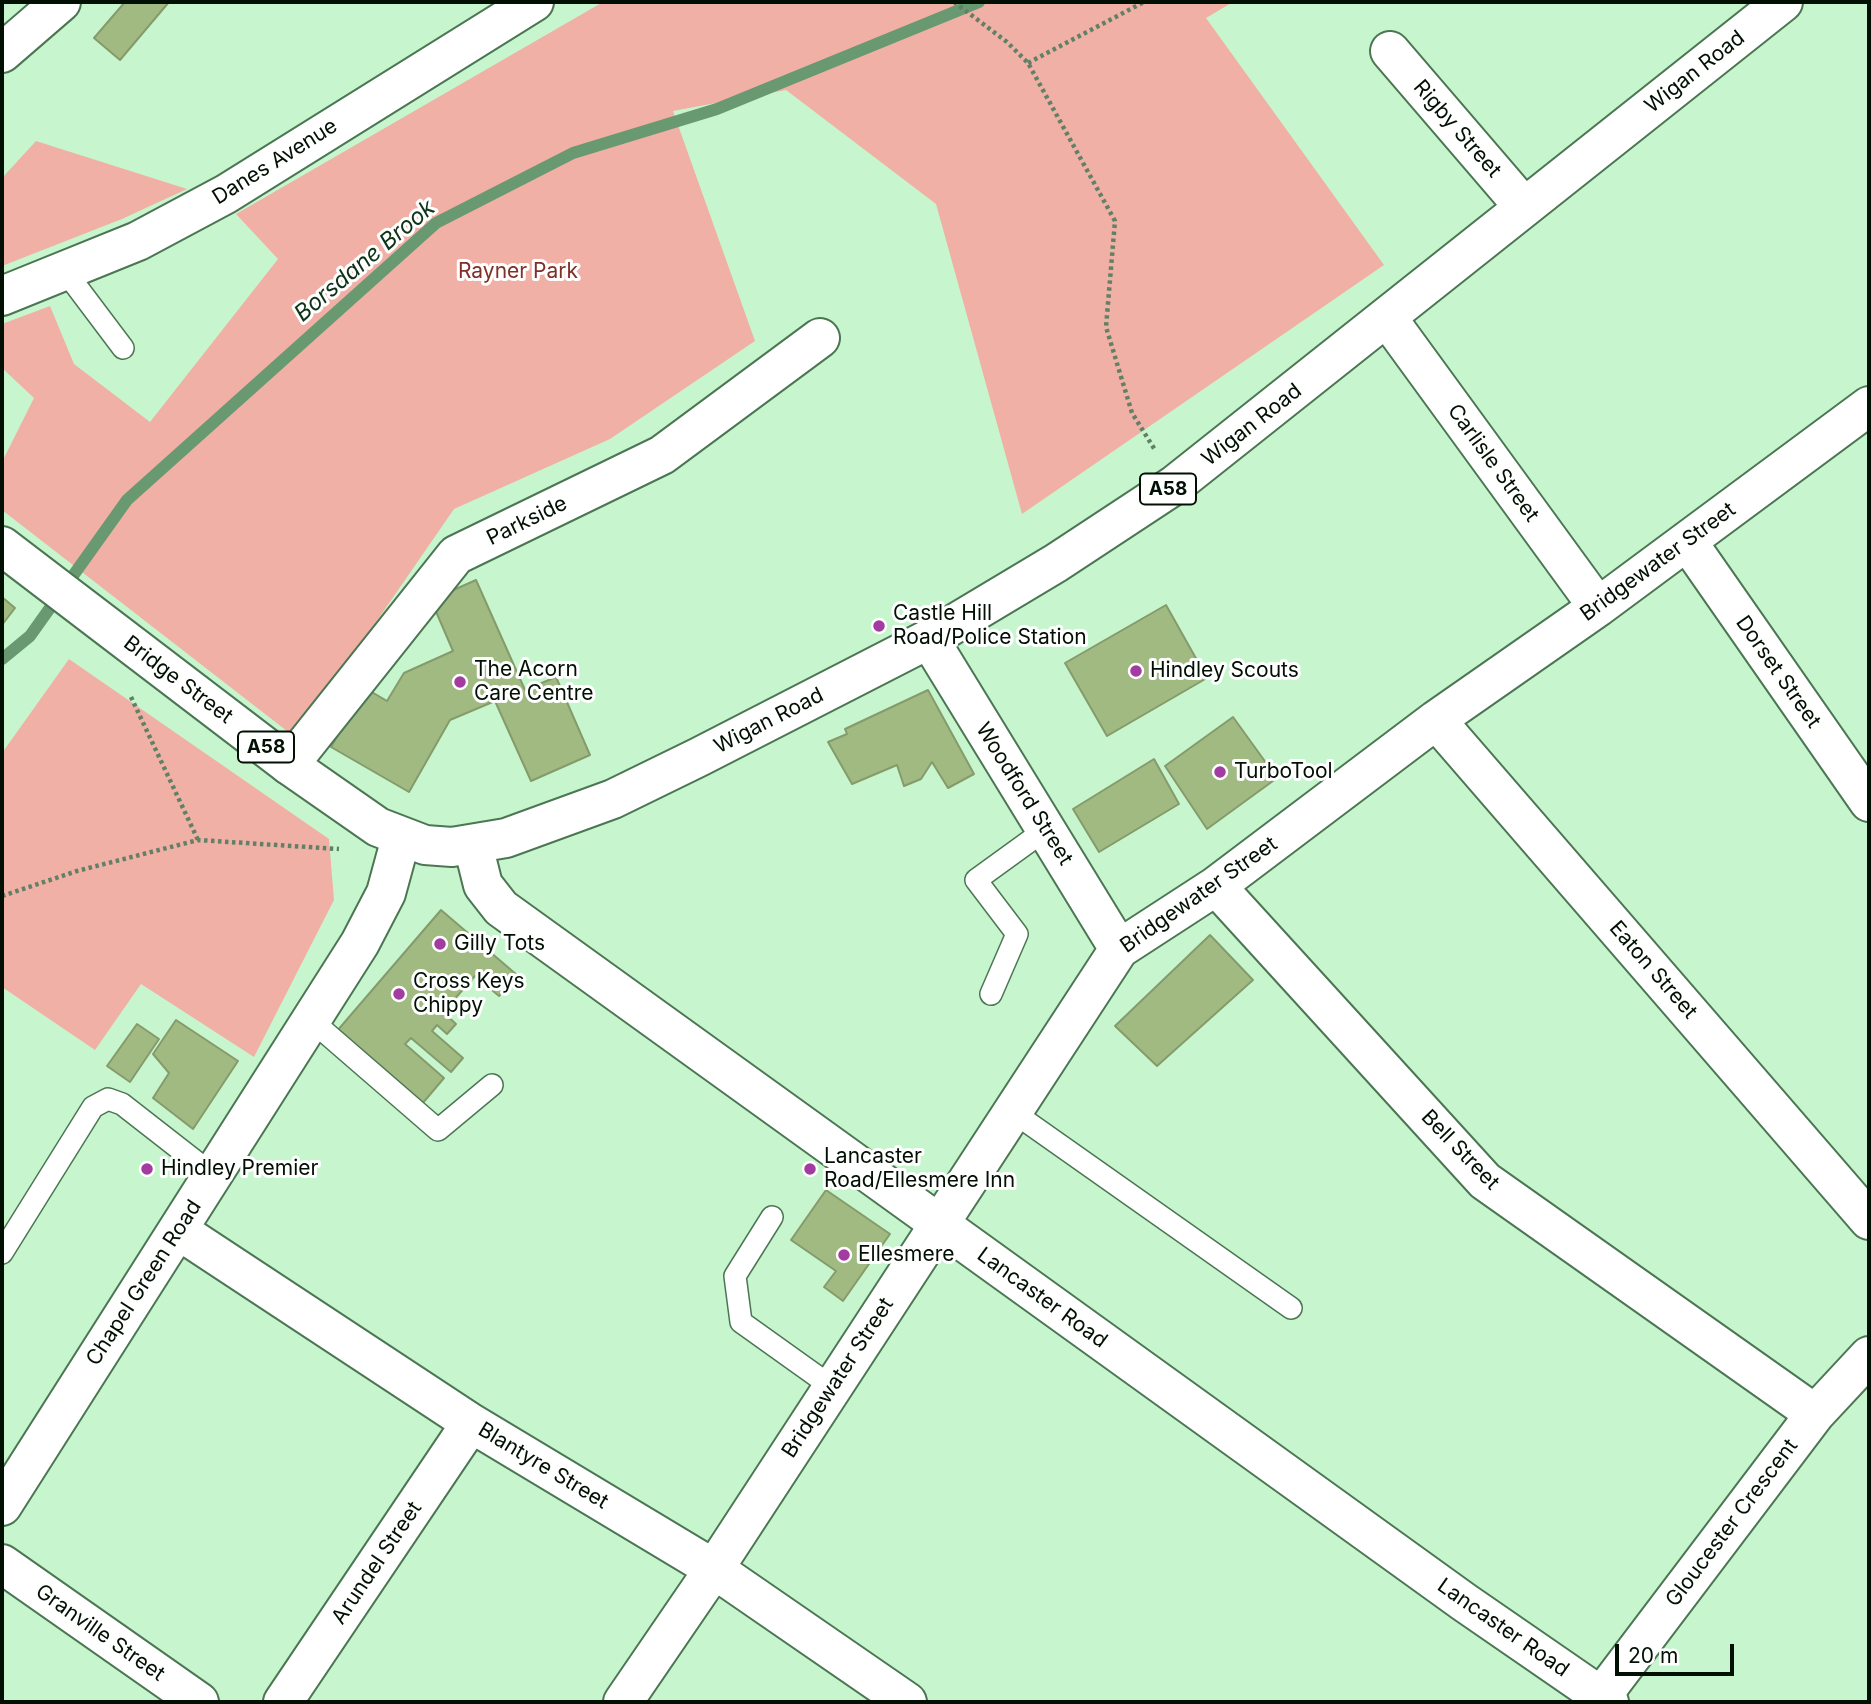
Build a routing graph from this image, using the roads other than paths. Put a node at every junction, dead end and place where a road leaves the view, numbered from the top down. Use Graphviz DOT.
graph roads {
  1 [pos="61,2"];
  2 [pos="534,2"];
  3 [pos="1783,2"];
  4 [pos="1390,51"];
  5 [pos="2,53"];
  6 [pos="1524,207"];
  7 [pos="65,271"];
  8 [pos="2,296"];
  9 [pos="1388,318"];
  10 [pos="820,338"];
  11 [pos="122,348"];
  12 [pos="1869,406"];
  13 [pos="1687,541"];
  14 [pos="2,546"];
  15 [pos="1598,607"];
  16 [pos="929,639"];
  17 [pos="1436,720"];
  18 [pos="289,765"];
  19 [pos="1869,803"];
  20 [pos="1045,830"];
  21 [pos="390,833"];
  22 [pos="473,845"];
  23 [pos="1216,886"];
  24 [pos="1119,949"];
  25 [pos="991,994"];
  26 [pos="311,1020"];
  27 [pos="492,1085"];
  28 [pos="1013,1112"];
  29 [pos="213,1175"];
  30 [pos="772,1217"];
  31 [pos="1869,1220"];
  32 [pos="940,1225"];
  33 [pos="178,1230"];
  34 [pos="2,1252"];
  35 [pos="1291,1308"];
  36 [pos="1869,1356"];
  37 [pos="831,1387"];
  38 [pos="1815,1414"];
  39 [pos="471,1423"];
  40 [pos="2,1506"];
  41 [pos="2,1564"];
  42 [pos="714,1569"];
  43 [pos="1602,1700"];
  44 [pos="199,1702"];
  45 [pos="283,1702"];
  46 [pos="623,1702"];
  47 [pos="907,1702"];
  1 -- 5 [label="main road"];
  2 -- 7 [label="main road, Danes Avenue"];
  3 -- 6 [label="main road, Wigan Road / A58"];
  4 -- 6 [label="main road, Rigby Street"];
  6 -- 9 [label="main road, Wigan Road / A58"];
  7 -- 8 [label="main road, Danes Avenue"];
  7 -- 11 [label="lane"];
  9 -- 15 [label="main road, Carlisle Street"];
  9 -- 16 [label="main road, Wigan Road / A58"];
  10 -- 18 [label="main road, Parkside"];
  12 -- 13 [label="main road, Bridgewater Street"];
  13 -- 15 [label="main road, Bridgewater Street"];
  13 -- 19 [label="main road, Dorset Street"];
  14 -- 18 [label="main road, Bridge Street / A58"];
  15 -- 17 [label="main road, Bridgewater Street"];
  16 -- 20 [label="main road, Woodford Street"];
  16 -- 22 [label="main road, Wigan Road / A58"];
  17 -- 23 [label="main road, Bridgewater Street"];
  17 -- 31 [label="main road, Eaton Street"];
  18 -- 21 [label="main road, Bridge Street / A58"];
  20 -- 24 [label="main road, Woodford Street"];
  20 -- 25 [label="lane"];
  21 -- 22 [label="main road, Bridge Street / A58"];
  21 -- 26 [label="main road, Chapel Green Road"];
  22 -- 32 [label="main road, Lancaster Road"];
  23 -- 24 [label="main road, Bridgewater Street"];
  23 -- 38 [label="main road, Bell Street"];
  24 -- 28 [label="main road, Bridgewater Street"];
  26 -- 27 [label="lane"];
  26 -- 29 [label="main road, Chapel Green Road"];
  28 -- 32 [label="main road, Bridgewater Street"];
  28 -- 35 [label="lane"];
  29 -- 33 [label="main road, Chapel Green Road"];
  29 -- 34 [label="lane"];
  30 -- 37 [label="lane"];
  32 -- 37 [label="main road, Bridgewater Street"];
  32 -- 43 [label="main road, Lancaster Road"];
  33 -- 39 [label="main road, Blantyre Street"];
  33 -- 40 [label="main road, Chapel Green Road"];
  36 -- 38 [label="main road, Gloucester Crescent"];
  37 -- 42 [label="main road, Bridgewater Street"];
  38 -- 43 [label="main road, Gloucester Crescent"];
  39 -- 42 [label="main road, Blantyre Street"];
  39 -- 45 [label="main road, Arundel Street"];
  41 -- 44 [label="main road, Granville Street"];
  42 -- 46 [label="main road, Bridgewater Street"];
  42 -- 47 [label="main road, Blantyre Street"];
}
